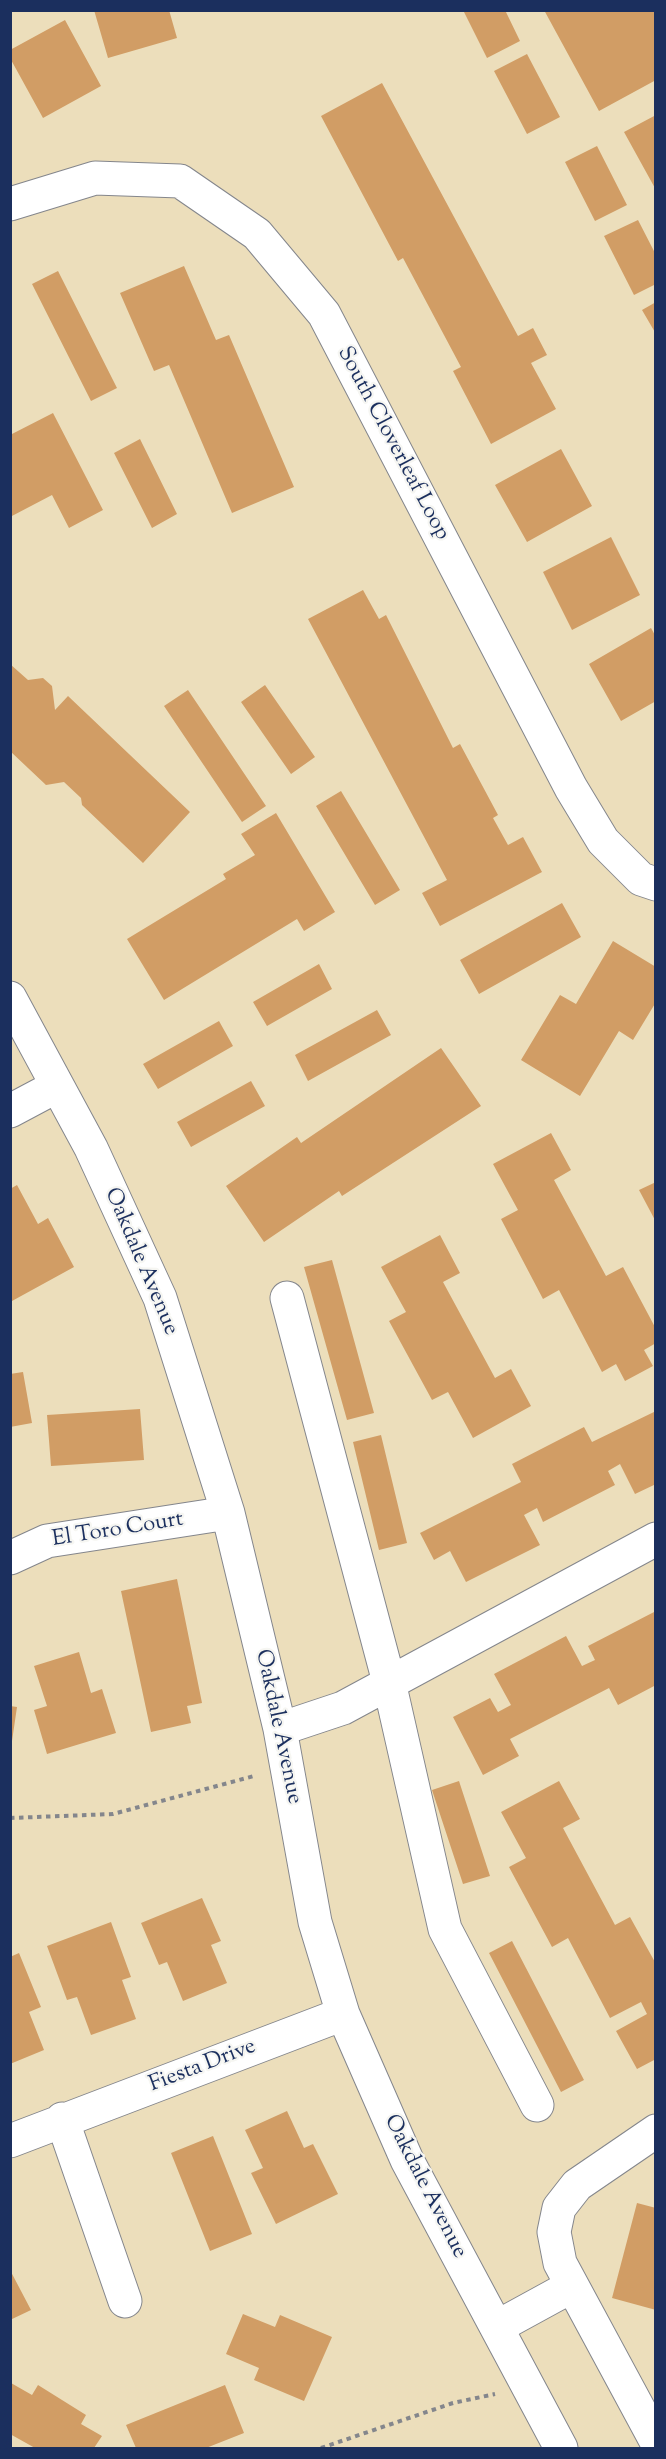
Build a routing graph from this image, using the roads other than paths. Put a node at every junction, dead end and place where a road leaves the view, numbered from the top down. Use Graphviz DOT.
graph roads {
  1 [pos="10,204"];
  2 [pos="656,884"];
  3 [pos="10,998"];
  4 [pos="57,1086"];
  5 [pos="10,1111"];
  6 [pos="287,1298"];
  7 [pos="228,1513"];
  8 [pos="656,1539"];
  9 [pos="10,1558"];
  10 [pos="389,1682"];
  11 [pos="280,1730"];
  12 [pos="343,2014"];
  13 [pos="537,2105"];
  14 [pos="62,2120"];
  15 [pos="656,2131"];
  16 [pos="10,2141"];
  17 [pos="572,2286"];
  18 [pos="125,2301"];
  19 [pos="497,2327"];
  20 [pos="656,2441"];
  21 [pos="561,2448"];
  1 -- 2 [label="street, South Cloverleaf Loop"];
  3 -- 4 [label="street, Oakdale Avenue"];
  4 -- 5 [label="street"];
  4 -- 7 [label="street, Oakdale Avenue"];
  6 -- 10 [label="street"];
  7 -- 9 [label="street, El Toro Court"];
  7 -- 11 [label="street, Oakdale Avenue"];
  8 -- 10 [label="street"];
  10 -- 11 [label="street"];
  10 -- 13 [label="street"];
  11 -- 12 [label="street, Oakdale Avenue"];
  12 -- 14 [label="street, Fiesta Drive"];
  12 -- 19 [label="street, Oakdale Avenue"];
  14 -- 16 [label="street, Fiesta Drive"];
  14 -- 18 [label="street"];
  15 -- 17 [label="street"];
  17 -- 19 [label="street"];
  17 -- 20 [label="street"];
  19 -- 21 [label="street, Oakdale Avenue"];
}
